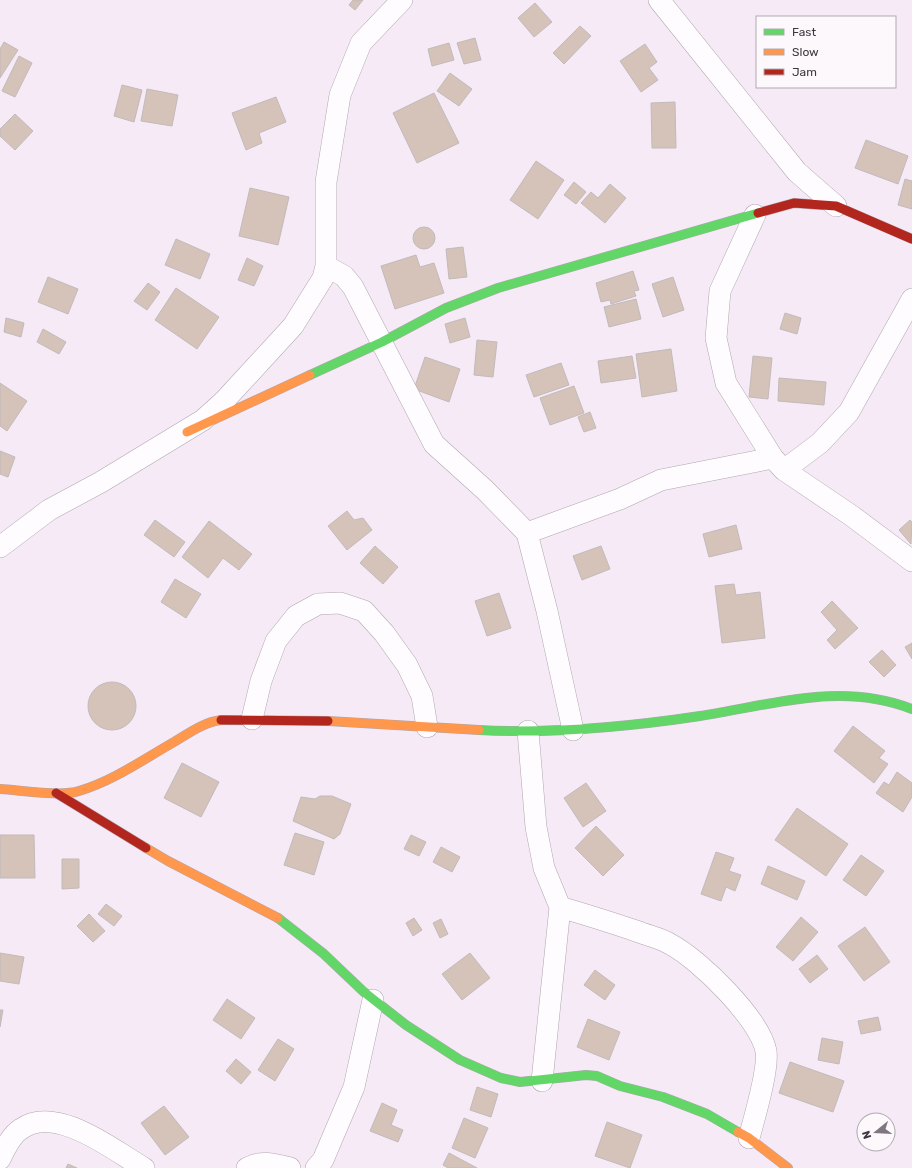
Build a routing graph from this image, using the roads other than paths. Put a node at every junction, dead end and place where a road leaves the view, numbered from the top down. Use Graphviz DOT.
graph roads {
  1 [pos="402,0"];
  2 [pos="660,0"];
  3 [pos="836,206"];
  4 [pos="755,216"];
  5 [pos="912,239"];
  6 [pos="326,266"];
  7 [pos="912,299"];
  8 [pos="382,342"];
  9 [pos="187,432"];
  10 [pos="779,464"];
  11 [pos="527,533"];
  12 [pos="0,547"];
  13 [pos="912,561"];
  14 [pos="912,709"];
  15 [pos="252,719"];
  16 [pos="427,727"];
  17 [pos="573,730"];
  18 [pos="528,731"];
  19 [pos="0,789"];
  20 [pos="56,794"];
  21 [pos="560,908"];
  22 [pos="373,1000"];
  23 [pos="542,1081"];
  24 [pos="749,1138"];
  25 [pos="0,1159"];
  26 [pos="144,1168"];
  27 [pos="247,1168"];
  28 [pos="290,1168"];
  29 [pos="316,1168"];
  30 [pos="788,1168"];
  1 -- 6 [label="street"];
  2 -- 3 [label="street"];
  3 -- 4 [label="street"];
  3 -- 5 [label="street"];
  4 -- 8 [label="street"];
  4 -- 10 [label="street"];
  6 -- 8 [label="street"];
  6 -- 9 [label="street"];
  7 -- 10 [label="street"];
  8 -- 9 [label="street"];
  8 -- 11 [label="street"];
  9 -- 12 [label="street"];
  10 -- 11 [label="street"];
  10 -- 13 [label="street"];
  11 -- 17 [label="street"];
  14 -- 17 [label="street"];
  15 -- 16 [label="street"];
  15 -- 16 [label="street"];
  15 -- 20 [label="street"];
  16 -- 18 [label="street"];
  17 -- 18 [label="street"];
  18 -- 21 [label="street"];
  19 -- 20 [label="street"];
  20 -- 22 [label="street"];
  21 -- 23 [label="street"];
  21 -- 24 [label="street"];
  22 -- 23 [label="street"];
  22 -- 29 [label="street"];
  23 -- 24 [label="street"];
  24 -- 30 [label="street"];
  25 -- 26 [label="street"];
  27 -- 28 [label="street"];
}
